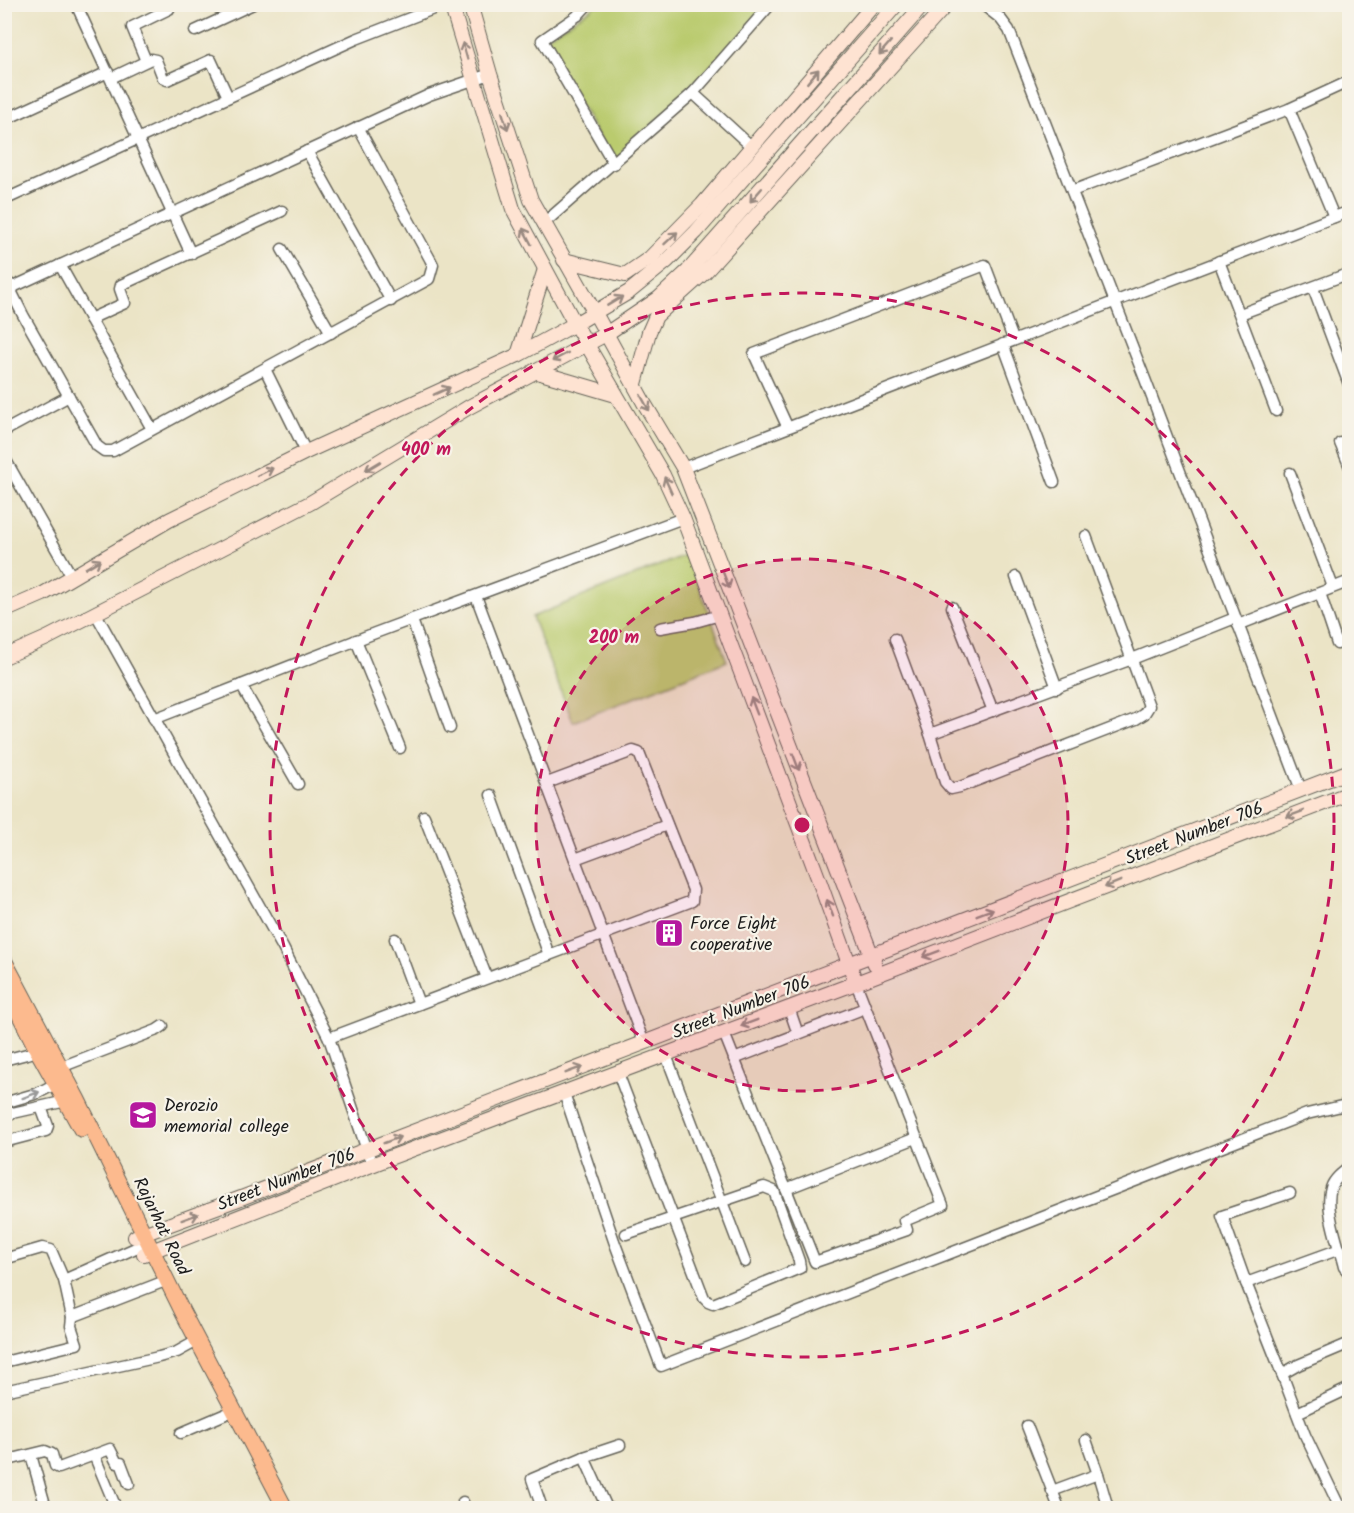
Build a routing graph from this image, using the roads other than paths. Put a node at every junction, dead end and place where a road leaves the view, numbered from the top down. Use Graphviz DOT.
graph roads {
  1 [pos="76,4"];
  2 [pos="171,4"];
  3 [pos="253,4"];
  4 [pos="446,4"];
  5 [pos="451,4"];
  6 [pos="470,4"];
  7 [pos="588,4"];
  8 [pos="771,4"];
  9 [pos="874,4"];
  10 [pos="897,4"];
  11 [pos="924,4"];
  12 [pos="947,4"];
  13 [pos="982,4"];
  14 [pos="195,31"];
  15 [pos="146,61"];
  16 [pos="490,74"];
  17 [pos="109,75"];
  18 [pos="473,81"];
  19 [pos="1350,81"];
  20 [pos="693,93"];
  21 [pos="228,97"];
  22 [pos="788,106"];
  23 [pos="1289,109"];
  24 [pos="4,120"];
  25 [pos="358,127"];
  26 [pos="816,127"];
  27 [pos="788,128"];
  28 [pos="138,138"];
  29 [pos="752,147"];
  30 [pos="307,151"];
  31 [pos="814,152"];
  32 [pos="614,164"];
  33 [pos="1072,191"];
  34 [pos="4,200"];
  35 [pos="282,211"];
  36 [pos="1350,211"];
  37 [pos="173,213"];
  38 [pos="1334,217"];
  39 [pos="543,224"];
  40 [pos="282,249"];
  41 [pos="191,254"];
  42 [pos="564,260"];
  43 [pos="1219,261"];
  44 [pos="60,265"];
  45 [pos="545,269"];
  46 [pos="1350,273"];
  47 [pos="9,283"];
  48 [pos="1313,288"];
  49 [pos="391,301"];
  50 [pos="1114,301"];
  51 [pos="595,313"];
  52 [pos="1240,314"];
  53 [pos="90,319"];
  54 [pos="575,324"];
  55 [pos="332,333"];
  56 [pos="606,334"];
  57 [pos="1008,341"];
  58 [pos="586,343"];
  59 [pos="518,355"];
  60 [pos="265,369"];
  61 [pos="534,371"];
  62 [pos="634,384"];
  63 [pos="1350,387"];
  64 [pos="616,395"];
  65 [pos="69,396"];
  66 [pos="1276,411"];
  67 [pos="787,426"];
  68 [pos="152,429"];
  69 [pos="4,431"];
  70 [pos="1340,443"];
  71 [pos="306,452"];
  72 [pos="4,457"];
  73 [pos="1350,467"];
  74 [pos="683,468"];
  75 [pos="1290,472"];
  76 [pos="1054,482"];
  77 [pos="683,519"];
  78 [pos="1086,536"];
  79 [pos="72,577"];
  80 [pos="1016,577"];
  81 [pos="1350,581"];
  82 [pos="1333,588"];
  83 [pos="1320,593"];
  84 [pos="476,596"];
  85 [pos="952,607"];
  86 [pos="4,611"];
  87 [pos="96,614"];
  88 [pos="720,615"];
  89 [pos="412,620"];
  90 [pos="1237,621"];
  91 [pos="660,628"];
  92 [pos="895,639"];
  93 [pos="357,640"];
  94 [pos="1350,640"];
  95 [pos="4,657"];
  96 [pos="1132,659"];
  97 [pos="241,685"];
  98 [pos="1057,688"];
  99 [pos="993,711"];
  100 [pos="154,719"];
  101 [pos="450,728"];
  102 [pos="930,734"];
  103 [pos="400,748"];
  104 [pos="1350,771"];
  105 [pos="547,783"];
  106 [pos="298,784"];
  107 [pos="1301,790"];
  108 [pos="1350,793"];
  109 [pos="491,795"];
  110 [pos="424,816"];
  111 [pos="667,825"];
  112 [pos="575,859"];
  113 [pos="604,935"];
  114 [pos="395,939"];
  115 [pos="549,955"];
  116 [pos="872,956"];
  117 [pos="4,960"];
  118 [pos="850,963"];
  119 [pos="879,974"];
  120 [pos="487,978"];
  121 [pos="856,983"];
  122 [pos="4,984"];
  123 [pos="419,1004"];
  124 [pos="789,1008"];
  125 [pos="865,1008"];
  126 [pos="163,1026"];
  127 [pos="724,1033"];
  128 [pos="798,1034"];
  129 [pos="329,1038"];
  130 [pos="644,1043"];
  131 [pos="44,1050"];
  132 [pos="666,1054"];
  133 [pos="734,1059"];
  134 [pos="4,1060"];
  135 [pos="61,1067"];
  136 [pos="618,1073"];
  137 [pos="57,1083"];
  138 [pos="564,1093"];
  139 [pos="66,1101"];
  140 [pos="4,1103"];
  141 [pos="1350,1104"];
  142 [pos="41,1107"];
  143 [pos="4,1115"];
  144 [pos="916,1138"];
  145 [pos="4,1142"];
  146 [pos="367,1150"];
  147 [pos="372,1165"];
  148 [pos="1350,1167"];
  149 [pos="786,1189"];
  150 [pos="1290,1193"];
  151 [pos="721,1200"];
  152 [pos="672,1216"];
  153 [pos="626,1234"];
  154 [pos="143,1244"];
  155 [pos="1340,1249"];
  156 [pos="4,1259"];
  157 [pos="745,1262"];
  158 [pos="1350,1274"];
  159 [pos="64,1280"];
  160 [pos="160,1283"];
  161 [pos="1246,1283"];
  162 [pos="72,1317"];
  163 [pos="195,1342"];
  164 [pos="1350,1343"];
  165 [pos="4,1362"];
  166 [pos="1282,1374"];
  167 [pos="1350,1388"];
  168 [pos="4,1391"];
  169 [pos="228,1413"];
  170 [pos="1297,1413"];
  171 [pos="1027,1426"];
  172 [pos="182,1433"];
  173 [pos="1086,1440"];
  174 [pos="620,1446"];
  175 [pos="31,1455"];
  176 [pos="94,1455"];
  177 [pos="584,1457"];
  178 [pos="4,1461"];
  179 [pos="1098,1474"];
  180 [pos="129,1484"];
  181 [pos="1052,1491"];
  182 [pos="1350,1500"];
  183 [pos="1340,1507"];
  184 [pos="46,1509"];
  185 [pos="116,1509"];
  186 [pos="276,1509"];
  187 [pos="285,1509"];
  188 [pos="542,1509"];
  189 [pos="607,1509"];
  190 [pos="1059,1509"];
  191 [pos="1108,1509"];
  1 -- 17 [label="street"];
  2 -- 15 [label="street"];
  3 -- 14 [label="street"];
  4 -- 21 [label="street"];
  18 -- 5 [label="street, one-way"];
  6 -- 16 [label="street"];
  7 -- 32 [label="street"];
  8 -- 20 [label="street"];
  22 -- 9 [label="street, one-way"];
  10 -- 27 [label="street"];
  11 -- 26 [label="street, one-way"];
  12 -- 31 [label="street"];
  13 -- 33 [label="street"];
  15 -- 17 [label="street"];
  15 -- 21 [label="street"];
  16 -- 18 [label="street"];
  16 -- 39 [label="street, one-way"];
  17 -- 24 [label="street"];
  17 -- 28 [label="street"];
  18 -- 25 [label="street"];
  45 -- 18 [label="street, one-way"];
  19 -- 23 [label="street"];
  20 -- 29 [label="street"];
  20 -- 32 [label="street"];
  21 -- 28 [label="street"];
  22 -- 27 [label="street"];
  22 -- 29 [label="street"];
  23 -- 33 [label="street"];
  23 -- 38 [label="street"];
  25 -- 30 [label="street"];
  25 -- 49 [label="street"];
  26 -- 31 [label="street"];
  26 -- 56 [label="street, one-way"];
  51 -- 27 [label="street, one-way"];
  28 -- 34 [label="street"];
  28 -- 37 [label="street"];
  42 -- 29 [label="street, one-way"];
  30 -- 37 [label="street"];
  30 -- 49 [label="street"];
  31 -- 62 [label="street"];
  32 -- 39 [label="street"];
  33 -- 50 [label="street"];
  35 -- 41 [label="street"];
  36 -- 38 [label="street"];
  37 -- 41 [label="street"];
  37 -- 44 [label="street"];
  38 -- 43 [label="street"];
  39 -- 42 [label="street"];
  40 -- 55 [label="street"];
  41 -- 53 [label="street"];
  42 -- 51 [label="street"];
  43 -- 50 [label="street"];
  43 -- 52 [label="street"];
  44 -- 47 [label="street"];
  44 -- 53 [label="street"];
  45 -- 54 [label="street"];
  45 -- 59 [label="street"];
  46 -- 48 [label="street"];
  47 -- 65 [label="street"];
  48 -- 52 [label="street"];
  48 -- 63 [label="street"];
  49 -- 55 [label="street"];
  50 -- 57 [label="street"];
  50 -- 90 [label="street"];
  51 -- 54 [label="street"];
  51 -- 56 [label="street"];
  52 -- 66 [label="street"];
  53 -- 68 [label="street"];
  54 -- 58 [label="street"];
  54 -- 59 [label="street"];
  55 -- 60 [label="street"];
  56 -- 58 [label="street"];
  56 -- 62 [label="street"];
  57 -- 67 [label="street"];
  57 -- 67 [label="street"];
  57 -- 76 [label="street"];
  58 -- 61 [label="street, one-way"];
  58 -- 64 [label="street"];
  71 -- 59 [label="street, one-way"];
  60 -- 68 [label="street"];
  60 -- 71 [label="street"];
  61 -- 64 [label="street"];
  61 -- 87 [label="street, one-way"];
  62 -- 74 [label="street, one-way"];
  77 -- 64 [label="street, one-way"];
  65 -- 68 [label="street"];
  65 -- 69 [label="street"];
  67 -- 74 [label="street"];
  70 -- 73 [label="street"];
  79 -- 71 [label="street, one-way"];
  72 -- 79 [label="street"];
  74 -- 116 [label="street, one-way"];
  75 -- 82 [label="street"];
  77 -- 84 [label="street"];
  77 -- 88 [label="street"];
  78 -- 96 [label="street"];
  79 -- 86 [label="street"];
  80 -- 98 [label="street"];
  81 -- 82 [label="street"];
  82 -- 83 [label="street"];
  83 -- 90 [label="street"];
  83 -- 94 [label="street"];
  84 -- 89 [label="street"];
  84 -- 105 [label="street"];
  85 -- 99 [label="street"];
  87 -- 95 [label="street"];
  87 -- 100 [label="street"];
  88 -- 91 [label="street"];
  118 -- 88 [label="street, one-way"];
  89 -- 93 [label="street"];
  89 -- 101 [label="street"];
  90 -- 96 [label="street"];
  90 -- 107 [label="street"];
  92 -- 102 [label="street"];
  93 -- 97 [label="street"];
  93 -- 103 [label="street"];
  96 -- 98 [label="street"];
  96 -- 102 [label="street"];
  97 -- 100 [label="street"];
  97 -- 106 [label="street"];
  98 -- 99 [label="street"];
  99 -- 102 [label="street"];
  100 -- 129 [label="street"];
  104 -- 107 [label="street"];
  105 -- 111 [label="street"];
  105 -- 112 [label="street"];
  116 -- 107 [label="street, one-way"];
  108 -- 119 [label="street, Street Number 706, one-way"];
  109 -- 115 [label="street"];
  110 -- 120 [label="street"];
  111 -- 112 [label="street"];
  111 -- 113 [label="street"];
  112 -- 113 [label="street"];
  113 -- 115 [label="street"];
  113 -- 130 [label="street"];
  114 -- 123 [label="street"];
  115 -- 120 [label="street"];
  116 -- 118 [label="street"];
  116 -- 119 [label="street"];
  117 -- 131 [label="main road, Rajarhat Road"];
  118 -- 121 [label="street"];
  118 -- 130 [label="street"];
  119 -- 121 [label="street, Street Number 706"];
  120 -- 123 [label="street"];
  121 -- 124 [label="street, Street Number 706"];
  121 -- 125 [label="street"];
  122 -- 131 [label="main road, Rajarhat Road"];
  123 -- 129 [label="street"];
  124 -- 127 [label="street, Street Number 706, one-way"];
  124 -- 128 [label="street"];
  125 -- 128 [label="street"];
  125 -- 144 [label="street"];
  126 -- 135 [label="street"];
  127 -- 132 [label="street, Street Number 706"];
  127 -- 133 [label="street"];
  128 -- 133 [label="street"];
  129 -- 146 [label="street"];
  146 -- 130 [label="street, one-way"];
  131 -- 134 [label="street"];
  131 -- 135 [label="main road, Rajarhat Road"];
  131 -- 137 [label="main road, Rajarhat Road"];
  132 -- 136 [label="street, Street Number 706"];
  132 -- 151 [label="street"];
  133 -- 149 [label="street"];
  135 -- 154 [label="main road, Rajarhat Road"];
  136 -- 138 [label="street, Street Number 706"];
  136 -- 152 [label="street"];
  137 -- 139 [label="main road, Rajarhat Road"];
  140 -- 137 [label="street, one-way"];
  138 -- 141 [label="street"];
  138 -- 147 [label="street, Street Number 706"];
  139 -- 142 [label="street"];
  139 -- 154 [label="main road, Rajarhat Road"];
  142 -- 143 [label="street"];
  142 -- 145 [label="street"];
  144 -- 149 [label="street"];
  144 -- 149 [label="street"];
  146 -- 147 [label="street"];
  154 -- 146 [label="street, one-way"];
  147 -- 154 [label="street, Street Number 706"];
  148 -- 155 [label="street"];
  150 -- 161 [label="street"];
  151 -- 152 [label="street"];
  151 -- 152 [label="street"];
  151 -- 157 [label="street"];
  152 -- 153 [label="street"];
  154 -- 159 [label="street"];
  154 -- 160 [label="main road, Rajarhat Road"];
  154 -- 163 [label="main road, Rajarhat Road"];
  155 -- 158 [label="street"];
  155 -- 161 [label="street"];
  156 -- 159 [label="street"];
  159 -- 162 [label="street"];
  160 -- 162 [label="street"];
  160 -- 163 [label="main road, Rajarhat Road"];
  161 -- 166 [label="street"];
  162 -- 165 [label="street"];
  163 -- 168 [label="street"];
  163 -- 169 [label="main road, Rajarhat Road"];
  163 -- 187 [label="main road, Rajarhat Road"];
  164 -- 166 [label="street"];
  166 -- 170 [label="street"];
  167 -- 170 [label="street"];
  169 -- 172 [label="street"];
  169 -- 186 [label="main road, Rajarhat Road"];
  170 -- 183 [label="street"];
  171 -- 181 [label="street"];
  173 -- 179 [label="street"];
  174 -- 177 [label="street"];
  175 -- 176 [label="street"];
  175 -- 178 [label="street"];
  175 -- 184 [label="street"];
  176 -- 180 [label="street"];
  176 -- 185 [label="street"];
  177 -- 188 [label="street"];
  177 -- 189 [label="street"];
  179 -- 181 [label="street"];
  179 -- 191 [label="street"];
  181 -- 190 [label="street"];
  182 -- 183 [label="street"];
}
